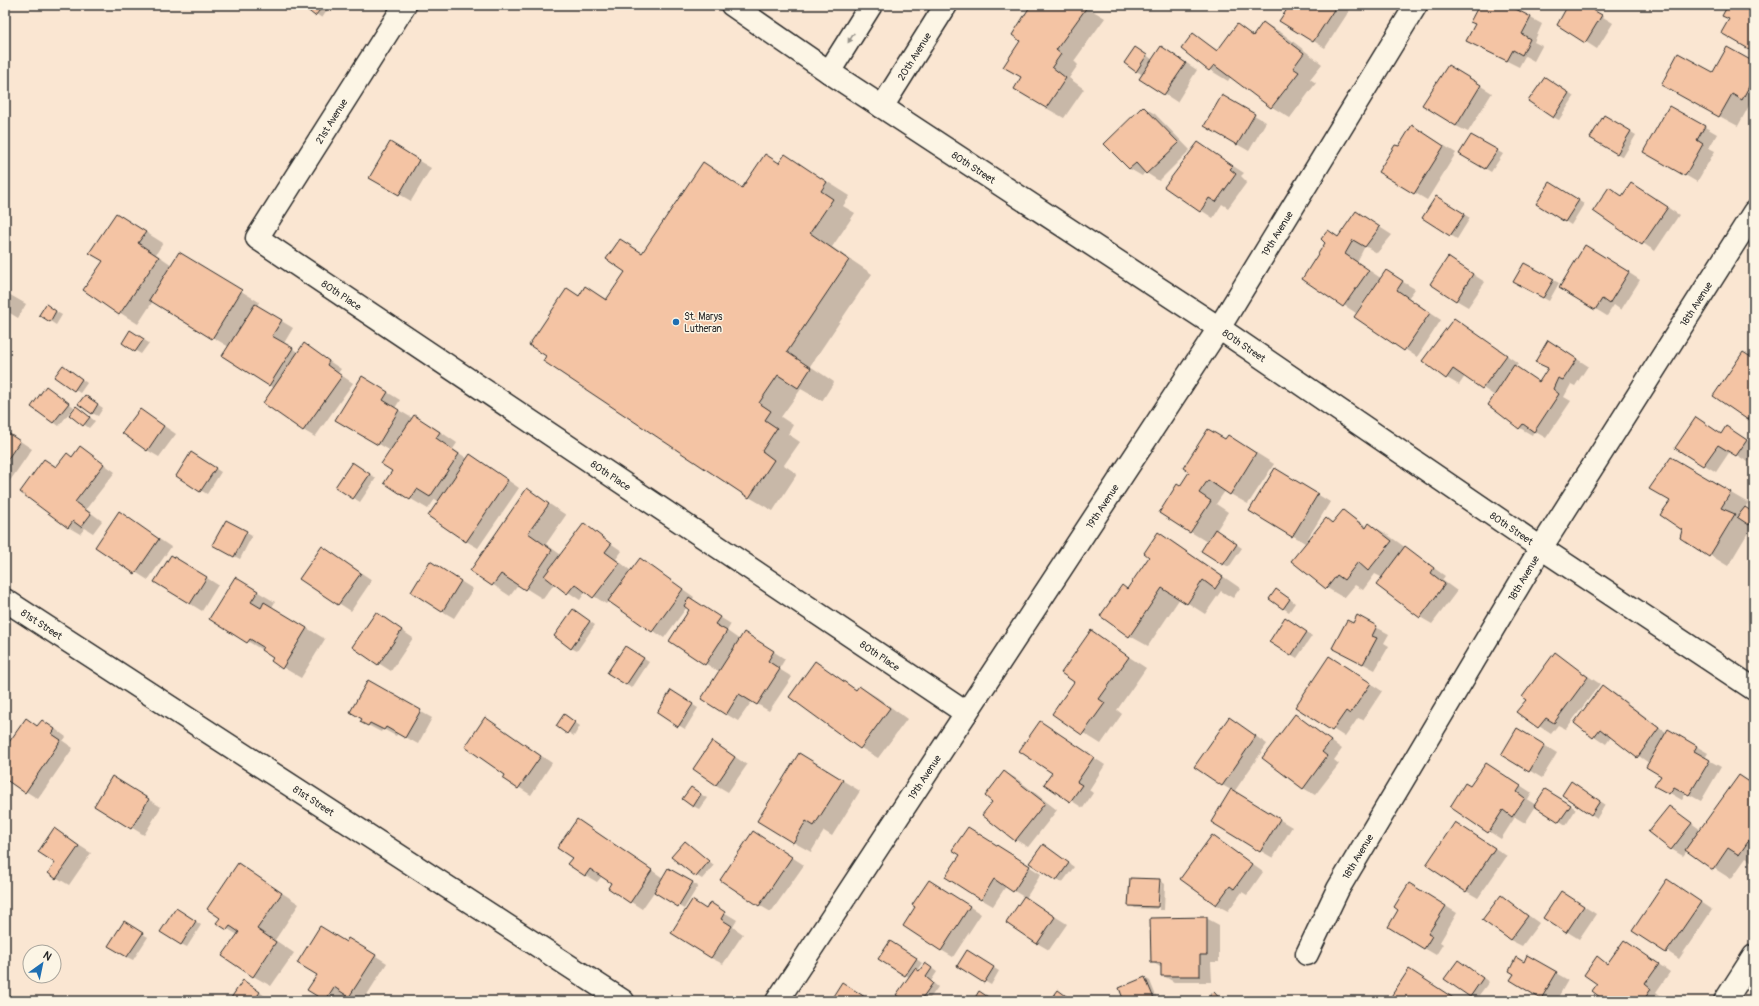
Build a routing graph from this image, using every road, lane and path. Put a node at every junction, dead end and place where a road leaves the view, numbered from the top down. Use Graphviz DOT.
graph roads {
  1 [pos="405,5"];
  2 [pos="732,5"];
  3 [pos="872,5"];
  4 [pos="946,5"];
  5 [pos="1416,5"];
  6 [pos="829,72"];
  7 [pos="882,107"];
  8 [pos="1754,212"];
  9 [pos="257,238"];
  10 [pos="1219,328"];
  11 [pos="1541,548"];
  12 [pos="5,600"];
  13 [pos="1754,688"];
  14 [pos="966,713"];
  15 [pos="1307,954"];
  16 [pos="1754,956"];
  17 [pos="624,1001"];
  18 [pos="777,1001"];
  19 [pos="1725,1001"];
  1 -- 9 [label="street, 21st Avenue"];
  2 -- 6 [label="street, 80th Street"];
  3 -- 6 [label="street, one-way"];
  4 -- 7 [label="street, 20th Avenue"];
  5 -- 10 [label="street, 19th Avenue"];
  6 -- 7 [label="street, 80th Street"];
  7 -- 10 [label="street, 80th Street"];
  8 -- 11 [label="street, 18th Avenue"];
  9 -- 14 [label="street, 80th Place"];
  10 -- 11 [label="street, 80th Street"];
  10 -- 14 [label="street, 19th Avenue"];
  11 -- 13 [label="street, 80th Street"];
  11 -- 15 [label="street, 18th Avenue"];
  12 -- 17 [label="street, 81st Street"];
  14 -- 18 [label="street, 19th Avenue"];
  16 -- 19 [label="street"];
}
